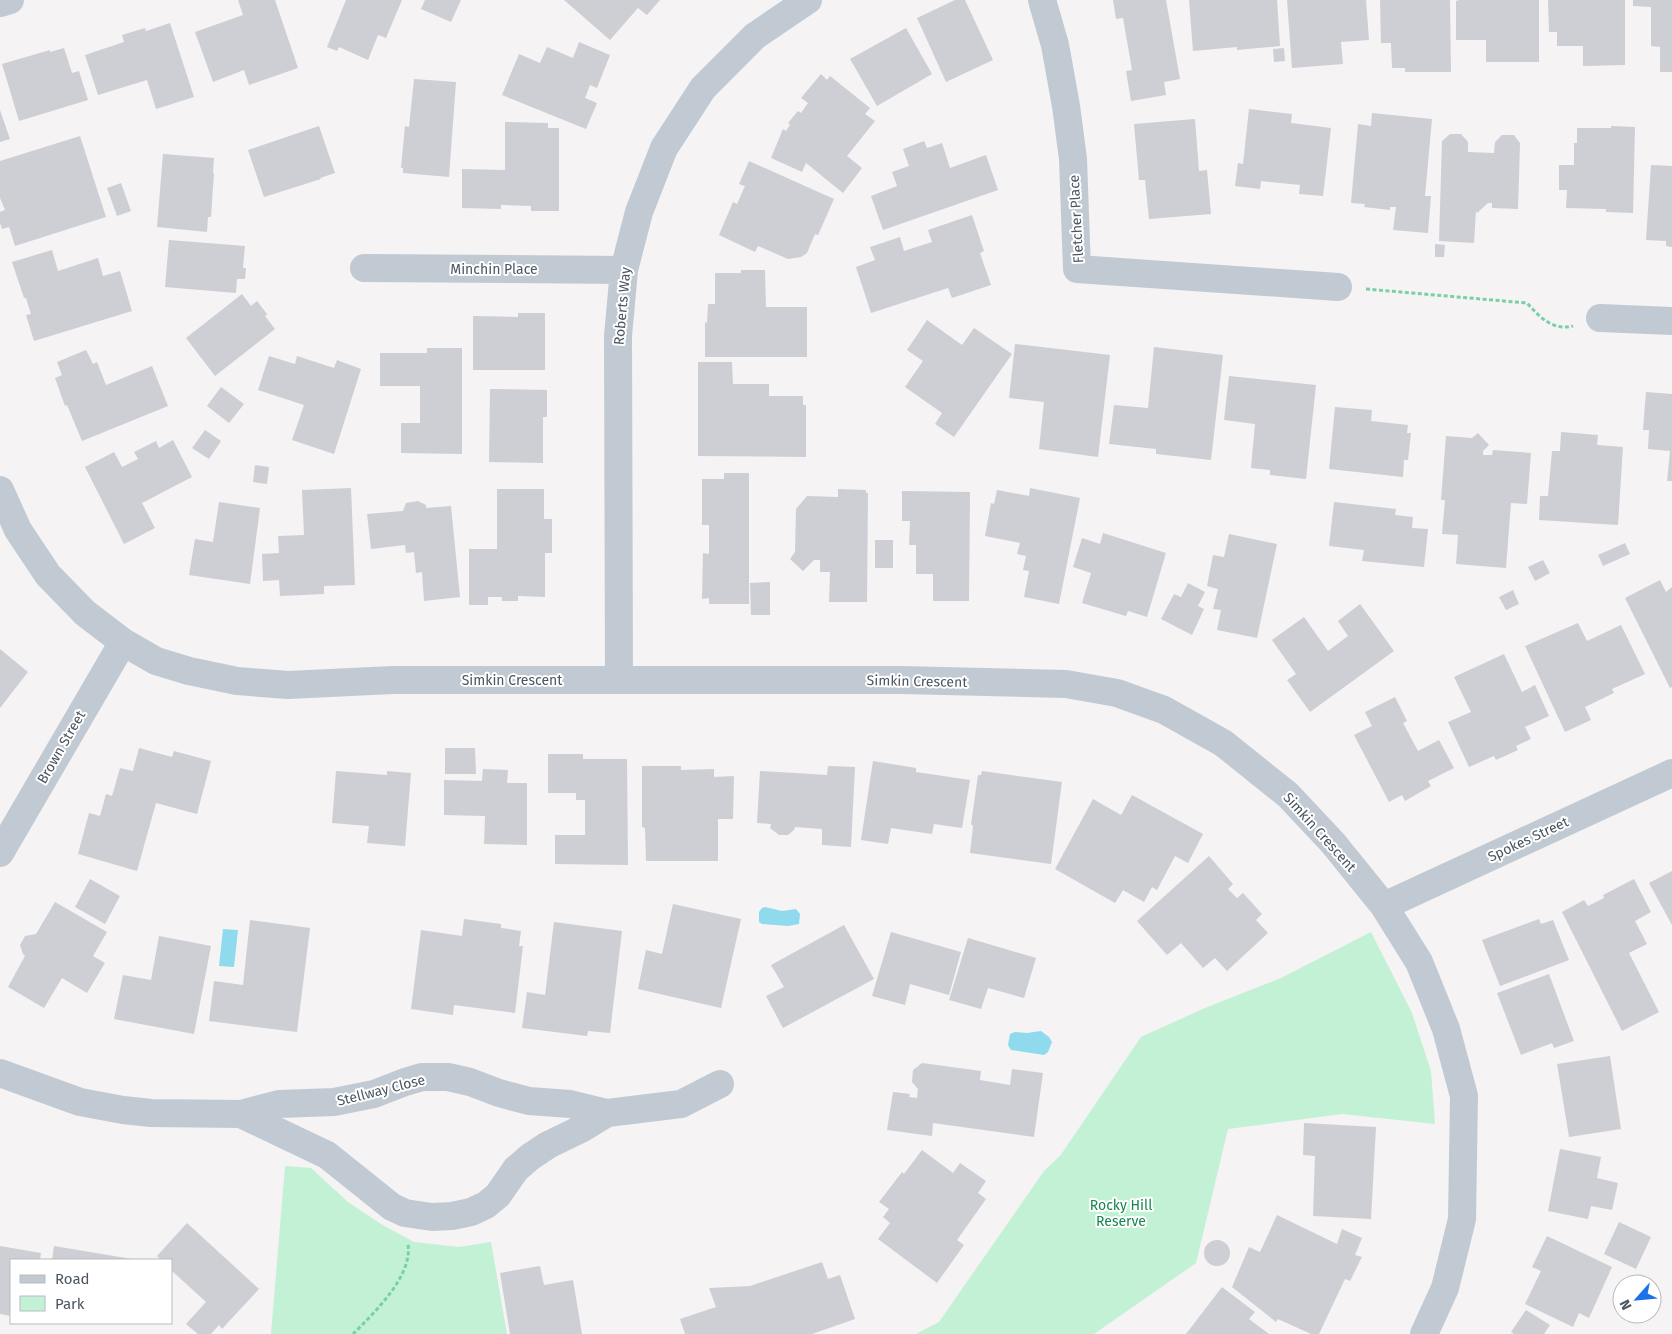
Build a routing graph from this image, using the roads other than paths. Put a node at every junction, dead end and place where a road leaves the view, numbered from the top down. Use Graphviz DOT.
graph roads {
  1 [pos="10,0"];
  2 [pos="808,0"];
  3 [pos="1042,0"];
  4 [pos="0,3"];
  5 [pos="364,268"];
  6 [pos="624,270"];
  7 [pos="1338,287"];
  8 [pos="1600,318"];
  9 [pos="1672,321"];
  10 [pos="0,490"];
  11 [pos="123,642"];
  12 [pos="619,680"];
  13 [pos="1672,773"];
  14 [pos="0,853"];
  15 [pos="1384,906"];
  16 [pos="0,1073"];
  17 [pos="720,1084"];
  18 [pos="608,1113"];
  19 [pos="242,1114"];
  20 [pos="1424,1334"];
  1 -- 4 [label="street"];
  2 -- 6 [label="street, Roberts Way"];
  3 -- 7 [label="street, Fletcher Place"];
  5 -- 6 [label="street, Minchin Place"];
  6 -- 12 [label="street, Roberts Way"];
  8 -- 9 [label="street"];
  10 -- 11 [label="street, Simkin Crescent"];
  11 -- 12 [label="street, Simkin Crescent"];
  11 -- 14 [label="street, Brown Street"];
  12 -- 15 [label="street, Simkin Crescent"];
  13 -- 15 [label="street, Spokes Street"];
  15 -- 20 [label="street, Simkin Crescent"];
  16 -- 19 [label="street, Stellway Close"];
  17 -- 18 [label="street, Stellway Close"];
  18 -- 19 [label="street, Stellway Close"];
  18 -- 19 [label="street, Stellway Close"];
}
